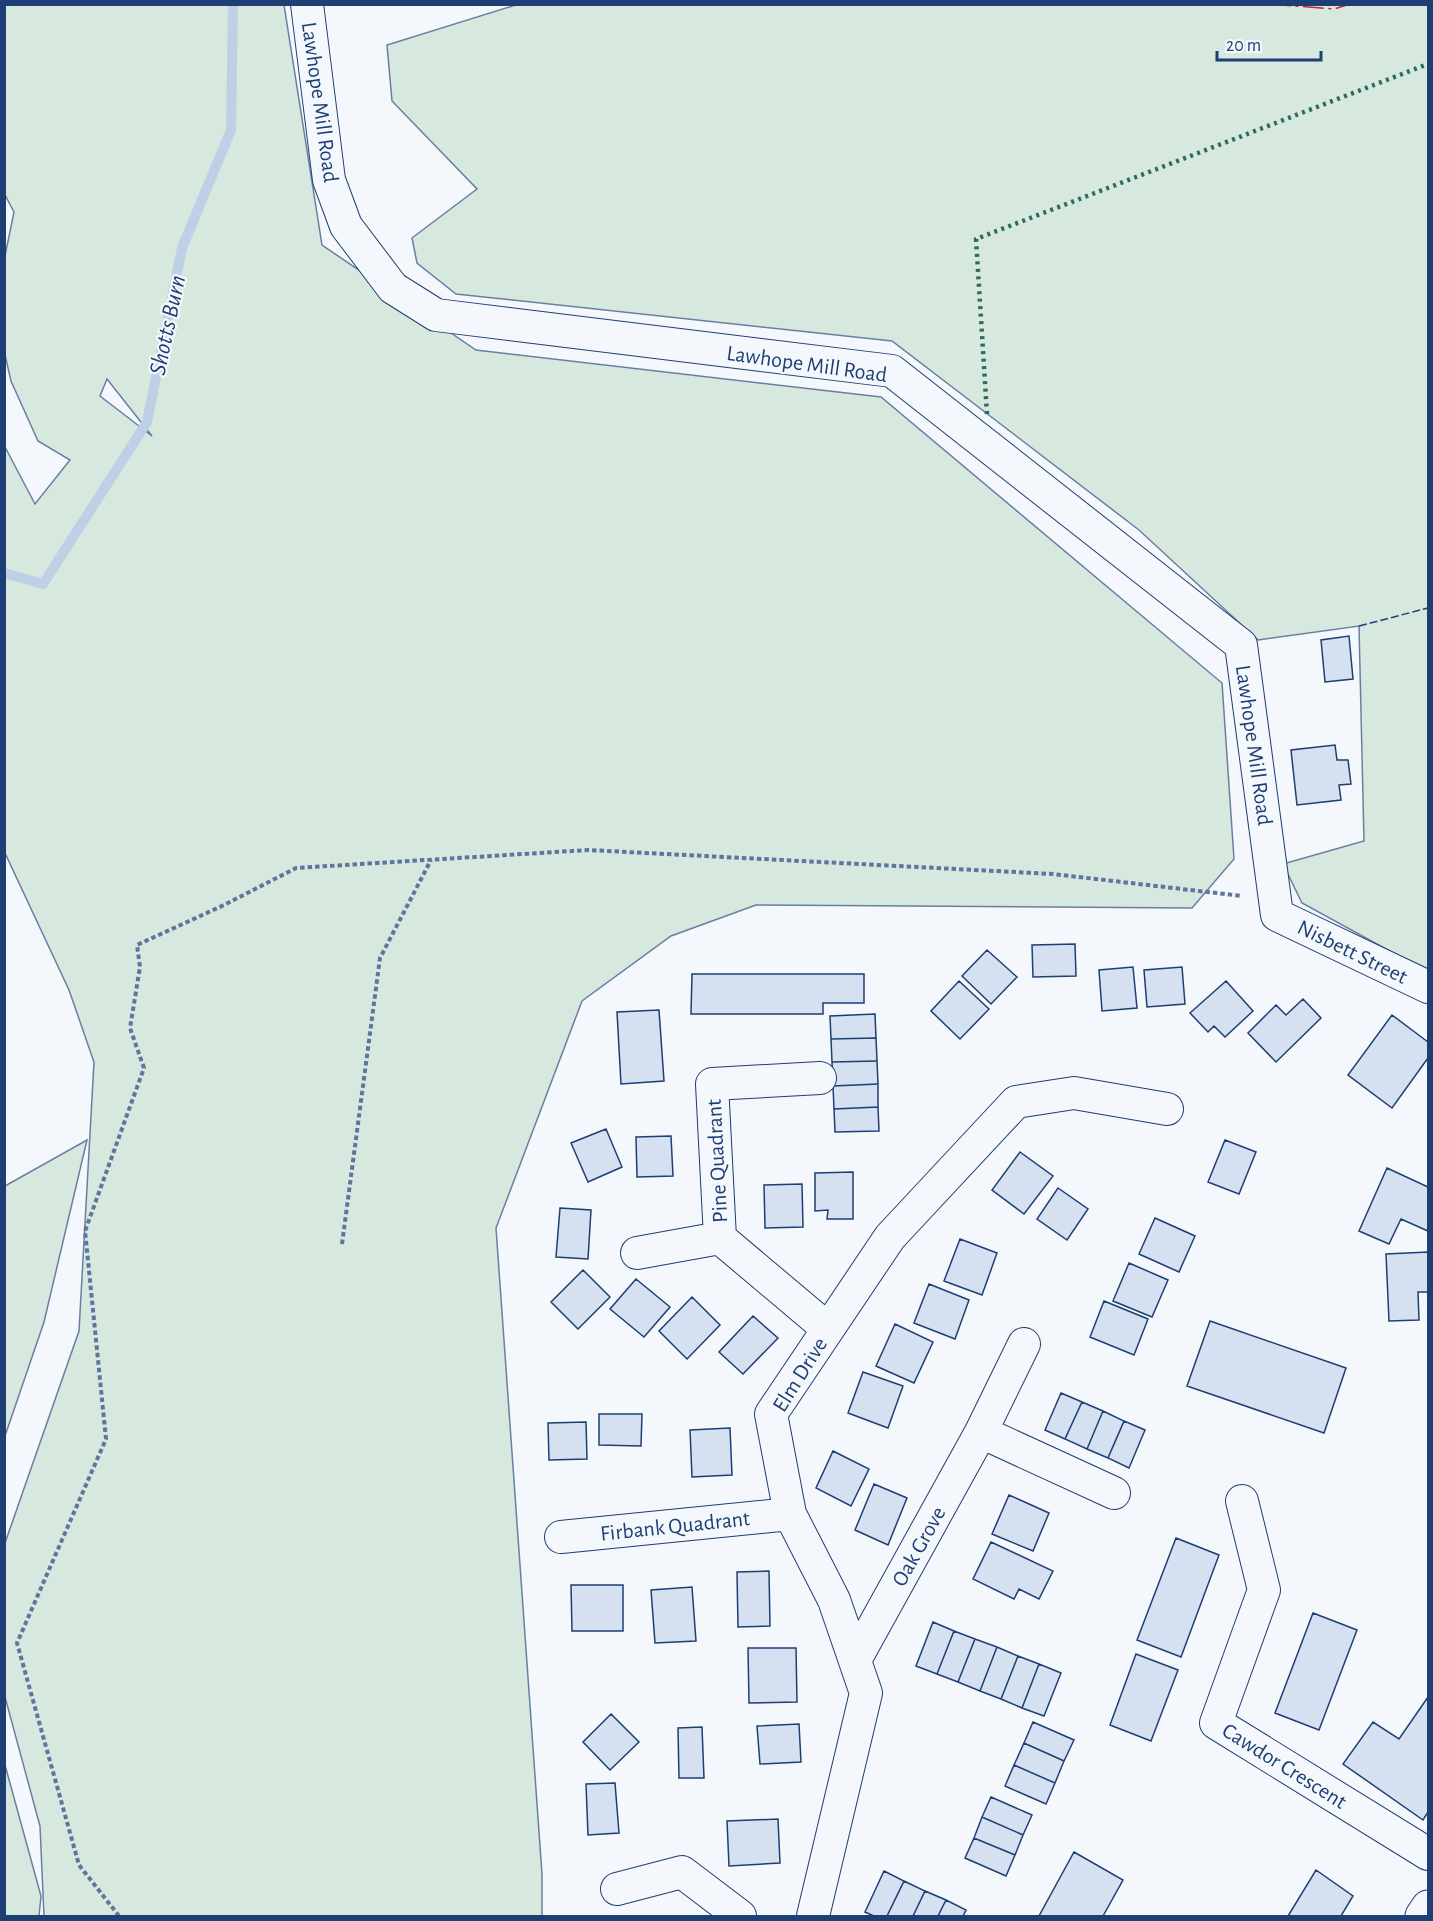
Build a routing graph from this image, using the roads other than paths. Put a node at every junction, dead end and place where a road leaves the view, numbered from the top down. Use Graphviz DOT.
graph roads {
  1 [pos="307,4"];
  2 [pos="1277,908"];
  3 [pos="1428,987"];
  4 [pos="820,1078"];
  5 [pos="1167,1109"];
  6 [pos="720,1238"];
  7 [pos="637,1253"];
  8 [pos="828,1329"];
  9 [pos="1024,1344"];
  10 [pos="981,1432"];
  11 [pos="1114,1493"];
  12 [pos="1242,1501"];
  13 [pos="790,1514"];
  14 [pos="561,1537"];
  15 [pos="855,1660"];
  16 [pos="1428,1854"];
  17 [pos="617,1889"];
  18 [pos="1428,1907"];
  19 [pos="740,1917"];
  20 [pos="813,1917"];
  21 [pos="1422,1917"];
  1 -- 2 [label="street, Lawhope Mill Road"];
  2 -- 3 [label="street, Nisbett Street"];
  4 -- 6 [label="street, Pine Quadrant"];
  5 -- 8 [label="street, Elm Drive"];
  6 -- 7 [label="street, Pine Quadrant"];
  6 -- 8 [label="street, Pine Quadrant"];
  8 -- 13 [label="street, Elm Drive"];
  9 -- 10 [label="street, Oak Grove"];
  10 -- 11 [label="street"];
  10 -- 15 [label="street, Oak Grove"];
  12 -- 16 [label="street, Cawdor Crescent"];
  13 -- 14 [label="street, Firbank Quadrant"];
  13 -- 15 [label="street, Elm Drive"];
  15 -- 20 [label="street, Elm Drive"];
  17 -- 19 [label="street"];
  18 -- 21 [label="main road"];
}
